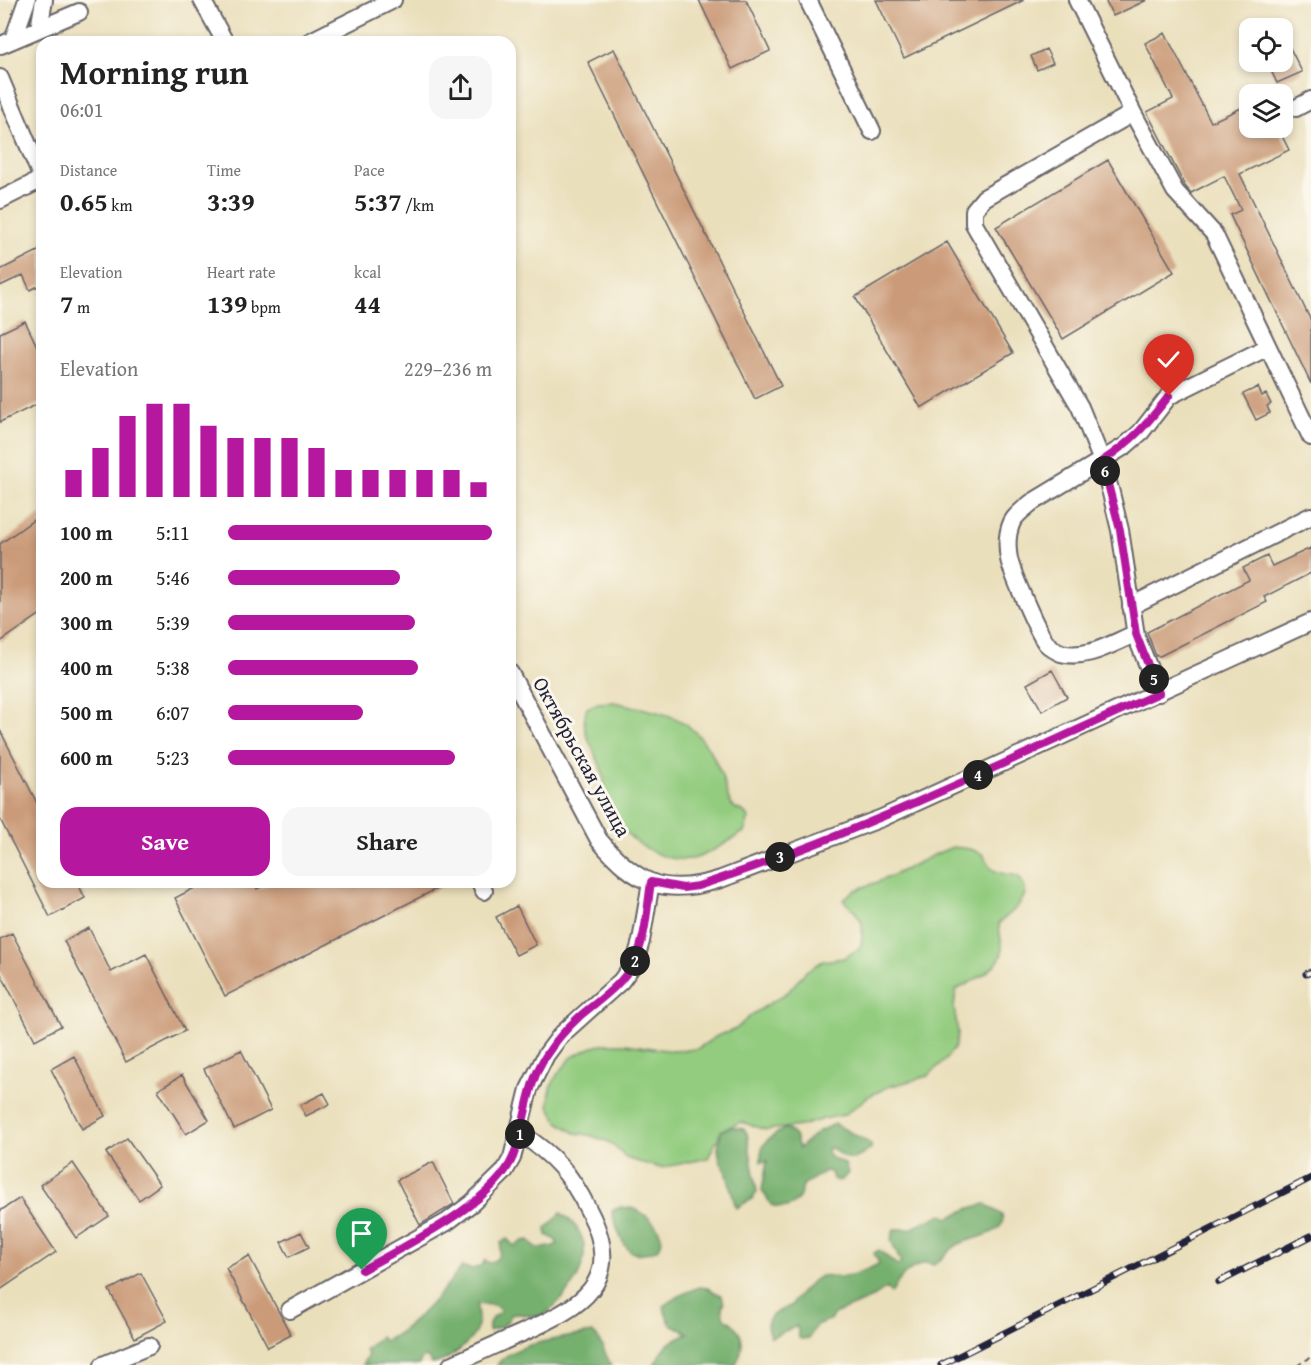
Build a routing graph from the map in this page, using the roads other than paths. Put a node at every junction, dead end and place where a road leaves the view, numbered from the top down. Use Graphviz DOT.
graph roads {
  1 [pos="27,0"];
  2 [pos="44,0"];
  3 [pos="202,0"];
  4 [pos="393,0"];
  5 [pos="808,0"];
  6 [pos="1077,0"];
  7 [pos="368,6"];
  8 [pos="79,12"];
  9 [pos="39,29"];
  10 [pos="222,36"];
  11 [pos="319,36"];
  12 [pos="7,42"];
  13 [pos="0,78"];
  14 [pos="1133,113"];
  15 [pos="872,131"];
  16 [pos="36,164"];
  17 [pos="36,181"];
  18 [pos="0,200"];
  19 [pos="1268,347"];
  20 [pos="1311,437"];
  21 [pos="1102,461"];
  22 [pos="1311,516"];
  23 [pos="1131,606"];
  24 [pos="1311,622"];
  25 [pos="1136,634"];
  26 [pos="516,684"];
  27 [pos="1159,693"];
  28 [pos="651,882"];
  29 [pos="520,1133"];
  30 [pos="290,1310"];
  31 [pos="149,1346"];
  32 [pos="103,1365"];
  33 [pos="451,1365"];
  1 -- 12 [label="street"];
  2 -- 9 [label="street"];
  3 -- 10 [label="street"];
  4 -- 7 [label="street"];
  5 -- 15 [label="street"];
  6 -- 14 [label="street"];
  7 -- 11 [label="street"];
  8 -- 9 [label="street"];
  9 -- 12 [label="street"];
  13 -- 16 [label="street"];
  14 -- 19 [label="street"];
  14 -- 21 [label="street"];
  17 -- 18 [label="street"];
  19 -- 20 [label="street"];
  19 -- 21 [label="street"];
  21 -- 23 [label="street"];
  21 -- 25 [label="street"];
  22 -- 23 [label="street"];
  23 -- 25 [label="street"];
  24 -- 27 [label="street, Октябрьская улица"];
  25 -- 27 [label="street"];
  26 -- 28 [label="street, Октябрьская улица"];
  27 -- 28 [label="street, Октябрьская улица"];
  28 -- 29 [label="street"];
  29 -- 30 [label="street"];
  29 -- 33 [label="street"];
  31 -- 32 [label="street"];
}
